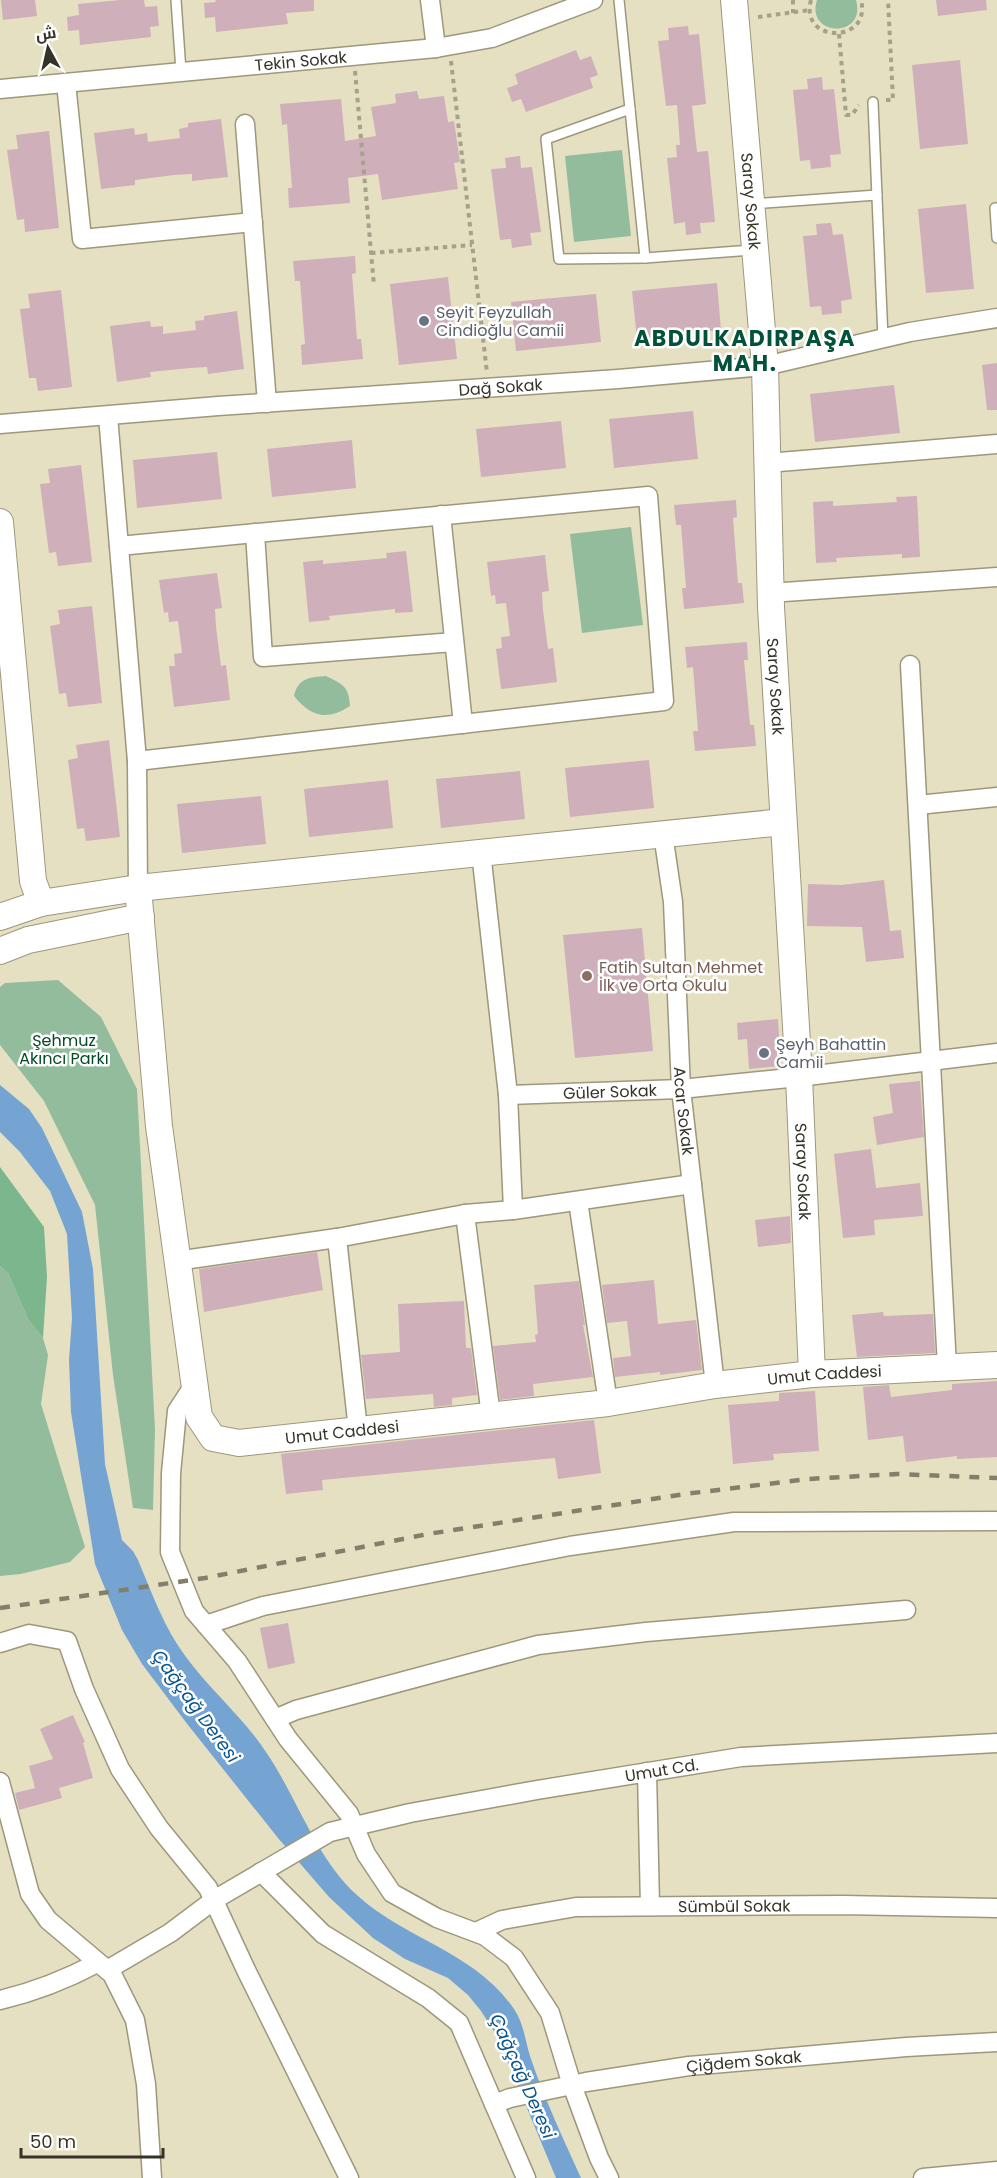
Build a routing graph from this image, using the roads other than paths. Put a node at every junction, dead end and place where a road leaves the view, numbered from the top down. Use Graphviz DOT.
graph roads {
  1 [pos="176,0"];
  2 [pos="430,0"];
  3 [pos="593,0"];
  4 [pos="619,0"];
  5 [pos="746,4"];
  6 [pos="443,47"];
  7 [pos="181,71"];
  8 [pos="66,83"];
  9 [pos="0,89"];
  10 [pos="873,102"];
  11 [pos="630,109"];
  12 [pos="245,124"];
  13 [pos="877,195"];
  14 [pos="751,204"];
  15 [pos="997,208"];
  16 [pos="253,222"];
  17 [pos="997,238"];
  18 [pos="755,250"];
  19 [pos="645,258"];
  20 [pos="997,318"];
  21 [pos="883,339"];
  22 [pos="765,366"];
  23 [pos="267,403"];
  24 [pos="108,416"];
  25 [pos="0,424"];
  26 [pos="997,444"];
  27 [pos="767,463"];
  28 [pos="441,515"];
  29 [pos="0,522"];
  30 [pos="255,533"];
  31 [pos="119,546"];
  32 [pos="997,577"];
  33 [pos="771,593"];
  34 [pos="454,642"];
  35 [pos="910,665"];
  36 [pos="463,723"];
  37 [pos="137,761"];
  38 [pos="997,798"];
  39 [pos="918,805"];
  40 [pos="783,822"];
  41 [pos="663,834"];
  42 [pos="481,852"];
  43 [pos="138,888"];
  44 [pos="40,903"];
  45 [pos="0,917"];
  46 [pos="141,917"];
  47 [pos="0,951"];
  48 [pos="997,1053"];
  49 [pos="930,1061"];
  50 [pos="799,1077"];
  51 [pos="681,1089"];
  52 [pos="508,1095"];
  53 [pos="692,1184"];
  54 [pos="578,1201"];
  55 [pos="513,1210"];
  56 [pos="465,1214"];
  57 [pos="337,1238"];
  58 [pos="176,1261"];
  59 [pos="997,1365"];
  60 [pos="947,1367"];
  61 [pos="812,1374"];
  62 [pos="194,1385"];
  63 [pos="715,1385"];
  64 [pos="608,1403"];
  65 [pos="491,1416"];
  66 [pos="358,1431"];
  67 [pos="997,1521"];
  68 [pos="906,1610"];
  69 [pos="206,1625"];
  70 [pos="0,1643"];
  71 [pos="275,1719"];
  72 [pos="997,1743"];
  73 [pos="646,1772"];
  74 [pos="0,1782"];
  75 [pos="354,1827"];
  76 [pos="6,1828"];
  77 [pos="261,1872"];
  78 [pos="214,1900"];
  79 [pos="650,1906"];
  80 [pos="997,1908"];
  81 [pos="476,1932"];
  82 [pos="102,1966"];
  83 [pos="0,2000"];
  84 [pos="997,2042"];
  85 [pos="566,2087"];
  86 [pos="502,2101"];
  87 [pos="997,2171"];
  88 [pos="949,2177"];
  89 [pos="152,2178"];
  90 [pos="349,2178"];
  91 [pos="526,2178"];
  92 [pos="609,2178"];
  93 [pos="923,2178"];
  1 -- 7 [label="lane"];
  2 -- 6 [label="street"];
  3 -- 6 [label="street, Tekin Sokak"];
  4 -- 11 [label="lane"];
  5 -- 14 [label="street, Saray Sokak"];
  6 -- 7 [label="street, Tekin Sokak"];
  7 -- 8 [label="street, Tekin Sokak"];
  8 -- 9 [label="street, Tekin Sokak"];
  8 -- 16 [label="street"];
  10 -- 13 [label="lane"];
  11 -- 19 [label="lane"];
  11 -- 19 [label="lane"];
  12 -- 16 [label="street"];
  13 -- 14 [label="lane"];
  13 -- 21 [label="lane"];
  14 -- 18 [label="street, Saray Sokak"];
  15 -- 17 [label="lane"];
  16 -- 23 [label="street"];
  18 -- 19 [label="lane"];
  18 -- 22 [label="street, Saray Sokak"];
  20 -- 21 [label="street, Dağ Sokak"];
  21 -- 22 [label="street, Dağ Sokak"];
  22 -- 23 [label="street, Dağ Sokak"];
  22 -- 27 [label="street, Saray Sokak"];
  23 -- 24 [label="street, Dağ Sokak"];
  24 -- 25 [label="street, Dağ Sokak"];
  24 -- 31 [label="street"];
  26 -- 27 [label="street"];
  27 -- 33 [label="street, Saray Sokak"];
  28 -- 30 [label="street"];
  28 -- 34 [label="street"];
  28 -- 36 [label="street"];
  29 -- 44 [label="street"];
  30 -- 31 [label="street"];
  30 -- 34 [label="street"];
  31 -- 37 [label="street"];
  32 -- 33 [label="street"];
  33 -- 40 [label="street, Saray Sokak"];
  34 -- 36 [label="street"];
  35 -- 39 [label="street"];
  36 -- 37 [label="street"];
  37 -- 43 [label="street"];
  38 -- 39 [label="street"];
  39 -- 49 [label="street"];
  40 -- 41 [label="street"];
  40 -- 50 [label="street, Saray Sokak"];
  41 -- 42 [label="street"];
  41 -- 51 [label="street, Acar Sokak"];
  42 -- 43 [label="street"];
  42 -- 52 [label="street"];
  43 -- 44 [label="street"];
  43 -- 46 [label="street, Umut Caddesi"];
  44 -- 45 [label="street"];
  46 -- 47 [label="street"];
  46 -- 58 [label="street, Umut Caddesi"];
  48 -- 49 [label="street, Güler Sokak"];
  49 -- 50 [label="street, Güler Sokak"];
  49 -- 60 [label="street"];
  50 -- 51 [label="street, Güler Sokak"];
  50 -- 61 [label="street, Saray Sokak"];
  51 -- 52 [label="street, Güler Sokak"];
  51 -- 53 [label="street, Acar Sokak"];
  52 -- 55 [label="street"];
  53 -- 54 [label="street"];
  53 -- 63 [label="street, Acar Sokak"];
  54 -- 55 [label="street"];
  54 -- 64 [label="street"];
  55 -- 56 [label="street"];
  56 -- 57 [label="street"];
  56 -- 65 [label="street"];
  57 -- 58 [label="street"];
  57 -- 66 [label="street"];
  58 -- 62 [label="street, Umut Caddesi"];
  59 -- 60 [label="street, Umut Caddesi"];
  60 -- 61 [label="street, Umut Caddesi"];
  61 -- 63 [label="street, Umut Caddesi"];
  62 -- 66 [label="street, Umut Caddesi"];
  62 -- 69 [label="street"];
  63 -- 64 [label="street, Umut Caddesi"];
  64 -- 65 [label="street, Umut Caddesi"];
  65 -- 66 [label="street, Umut Caddesi"];
  67 -- 69 [label="street"];
  68 -- 71 [label="street"];
  69 -- 71 [label="street"];
  70 -- 78 [label="street"];
  71 -- 75 [label="street"];
  72 -- 73 [label="street, Umut Cd."];
  73 -- 75 [label="street, Umut Cd."];
  73 -- 79 [label="street"];
  74 -- 76 [label="street"];
  75 -- 77 [label="street, Umut Cd."];
  75 -- 81 [label="street"];
  76 -- 82 [label="street"];
  77 -- 78 [label="street, Umut Cd."];
  77 -- 86 [label="street"];
  78 -- 82 [label="street, Umut Cd."];
  78 -- 90 [label="street"];
  79 -- 80 [label="street, Sümbül Sokak"];
  79 -- 81 [label="street, Sümbül Sokak"];
  81 -- 85 [label="street"];
  82 -- 83 [label="street, Umut Cd."];
  82 -- 89 [label="street"];
  84 -- 85 [label="street, Çiğdem Sokak"];
  85 -- 86 [label="street, Çiğdem Sokak"];
  85 -- 92 [label="street"];
  86 -- 91 [label="street"];
  87 -- 88 [label="street"];
  88 -- 93 [label="street"];
}
